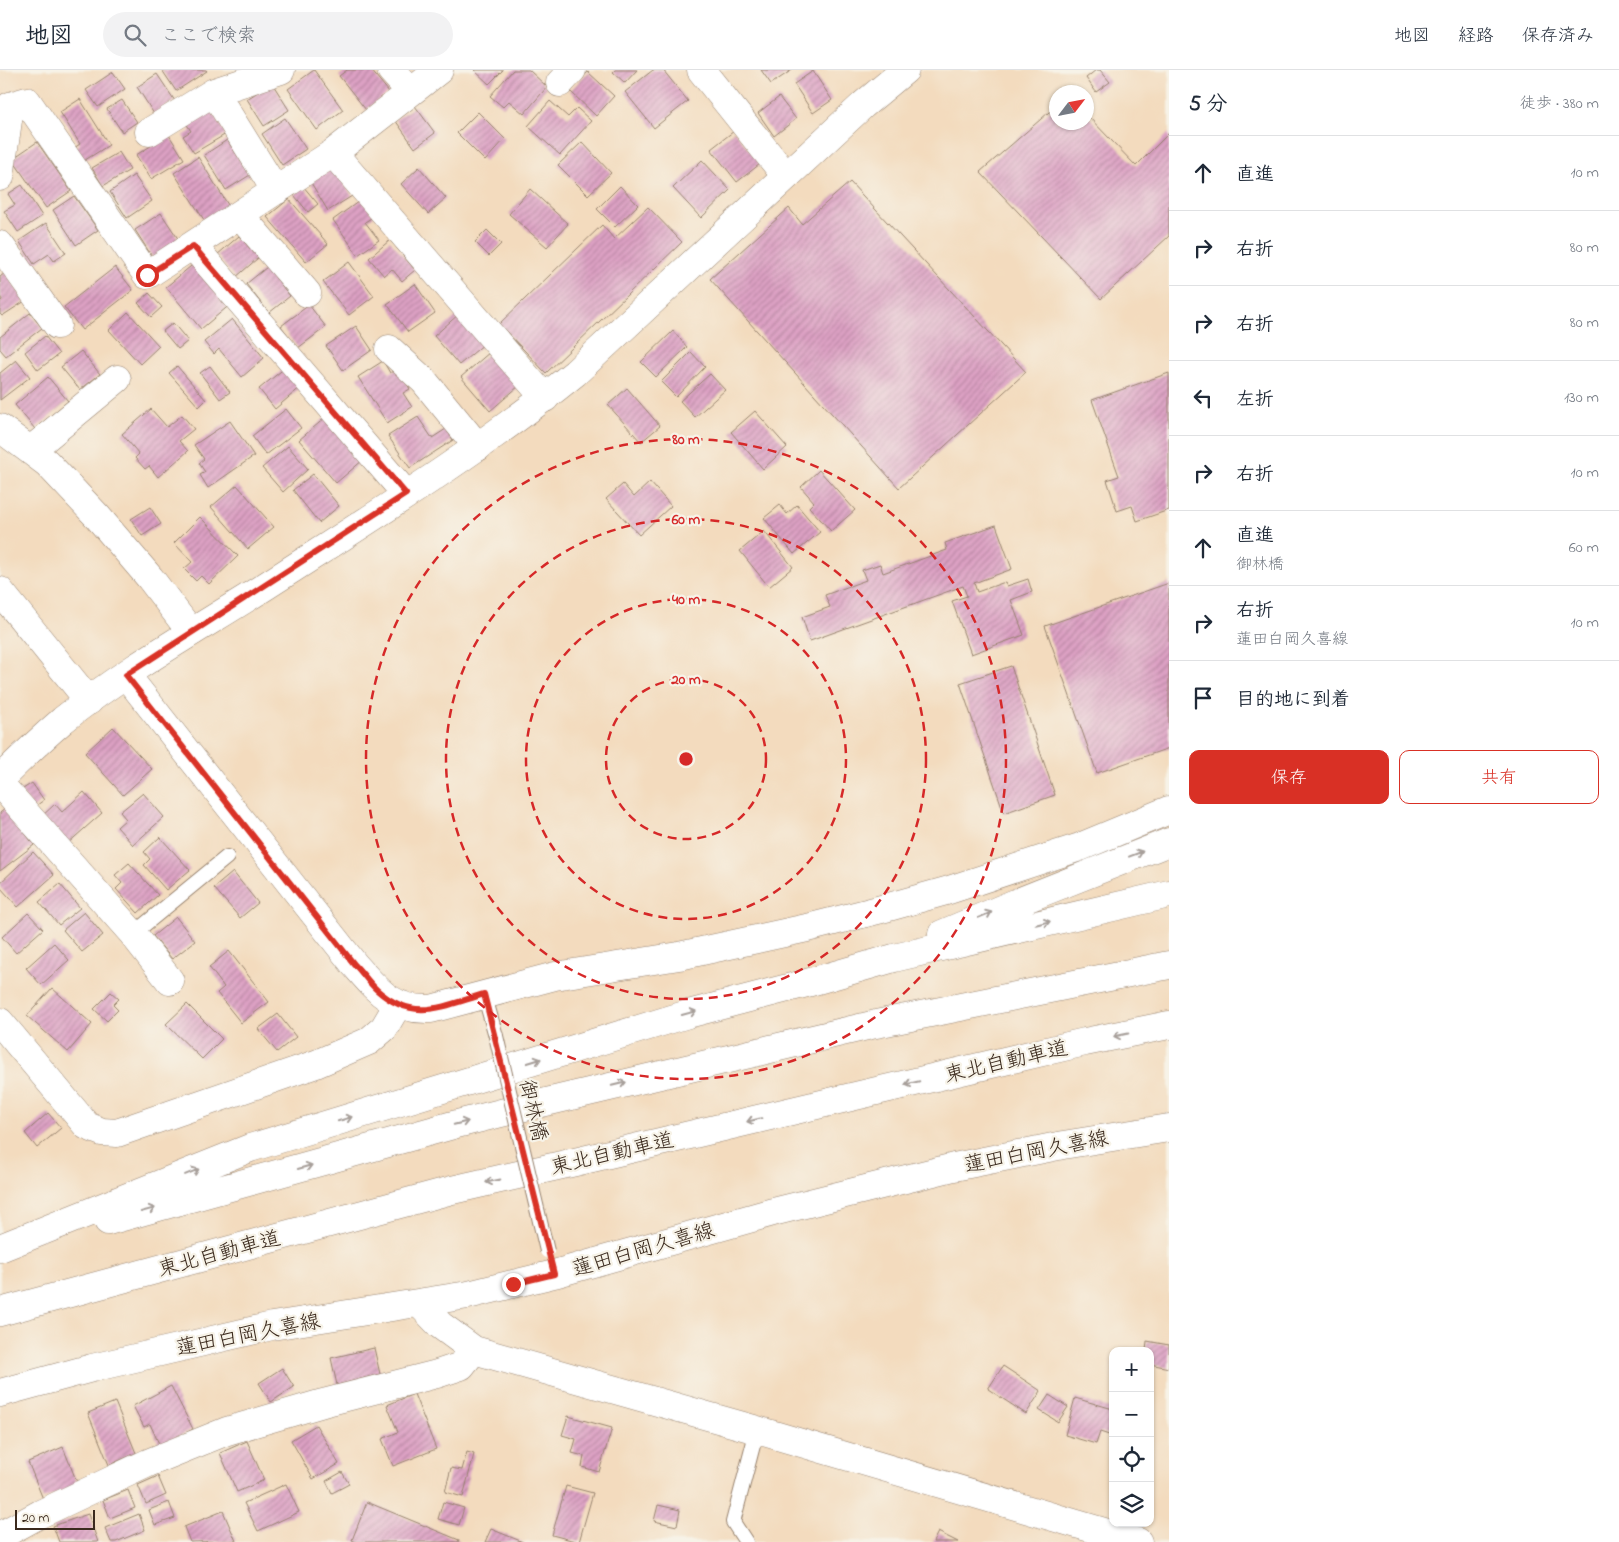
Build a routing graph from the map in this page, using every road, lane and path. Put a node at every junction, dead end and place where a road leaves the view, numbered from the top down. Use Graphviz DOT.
graph roads {
  1 [pos="281,70"];
  2 [pos="391,70"];
  3 [pos="439,70"];
  4 [pos="701,70"];
  5 [pos="905,70"];
  6 [pos="214,92"];
  7 [pos="411,92"];
  8 [pos="149,132"];
  9 [pos="333,153"];
  10 [pos="786,176"];
  11 [pos="0,177"];
  12 [pos="276,190"];
  13 [pos="240,215"];
  14 [pos="0,245"];
  15 [pos="193,246"];
  16 [pos="307,293"];
  17 [pos="57,325"];
  18 [pos="389,349"];
  19 [pos="117,379"];
  20 [pos="544,398"];
  21 [pos="0,428"];
  22 [pos="478,447"];
  23 [pos="31,450"];
  24 [pos="406,494"];
  25 [pos="0,591"];
  26 [pos="191,632"];
  27 [pos="126,675"];
  28 [pos="90,701"];
  29 [pos="0,779"];
  30 [pos="0,784"];
  31 [pos="1169,810"];
  32 [pos="1169,842"];
  33 [pos="227,857"];
  34 [pos="1169,894"];
  35 [pos="133,934"];
  36 [pos="894,958"];
  37 [pos="1169,965"];
  38 [pos="170,981"];
  39 [pos="484,994"];
  40 [pos="398,1004"];
  41 [pos="0,1022"];
  42 [pos="1169,1024"];
  43 [pos="1169,1128"];
  44 [pos="0,1249"];
  45 [pos="550,1263"];
  46 [pos="420,1304"];
  47 [pos="0,1312"];
  48 [pos="474,1350"];
  49 [pos="0,1393"];
  50 [pos="757,1430"];
  51 [pos="0,1536"];
  52 [pos="746,1542"];
  53 [pos="1138,1542"];
  1 -- 6 [label="main road"];
  2 -- 7 [label="main road"];
  3 -- 7 [label="main road"];
  4 -- 10 [label="main road"];
  5 -- 10 [label="main road"];
  6 -- 8 [label="main road"];
  6 -- 12 [label="main road"];
  7 -- 9 [label="main road"];
  9 -- 12 [label="main road"];
  9 -- 20 [label="main road"];
  10 -- 20 [label="main road"];
  11 -- 15 [label="main road"];
  12 -- 13 [label="main road"];
  13 -- 15 [label="main road"];
  13 -- 16 [label="main road"];
  14 -- 17 [label="main road"];
  15 -- 24 [label="main road"];
  18 -- 22 [label="main road"];
  19 -- 23 [label="main road"];
  20 -- 22 [label="main road"];
  21 -- 23 [label="main road"];
  22 -- 24 [label="main road"];
  23 -- 26 [label="main road"];
  24 -- 26 [label="main road"];
  25 -- 28 [label="main road"];
  26 -- 27 [label="main road"];
  27 -- 28 [label="main road"];
  27 -- 40 [label="main road"];
  28 -- 29 [label="main road"];
  30 -- 35 [label="main road"];
  31 -- 39 [label="main road"];
  36 -- 32 [label="main road, one-way"];
  33 -- 35 [label="lane"];
  36 -- 34 [label="main road, one-way"];
  35 -- 38 [label="main road"];
  44 -- 36 [label="main road, one-way"];
  44 -- 37 [label="main road, one-way"];
  39 -- 40 [label="main road"];
  39 -- 45 [label="lane, 御林橋, bridge"];
  40 -- 41 [label="main road"];
  42 -- 47 [label="main road, 東北自動車道, one-way"];
  43 -- 45 [label="main road, 蓮田白岡久喜線"];
  45 -- 46 [label="main road, 蓮田白岡久喜線"];
  46 -- 48 [label="main road"];
  46 -- 49 [label="main road, 蓮田白岡久喜線"];
  48 -- 50 [label="main road"];
  48 -- 51 [label="main road"];
  50 -- 52 [label="lane"];
  50 -- 53 [label="main road"];
}
